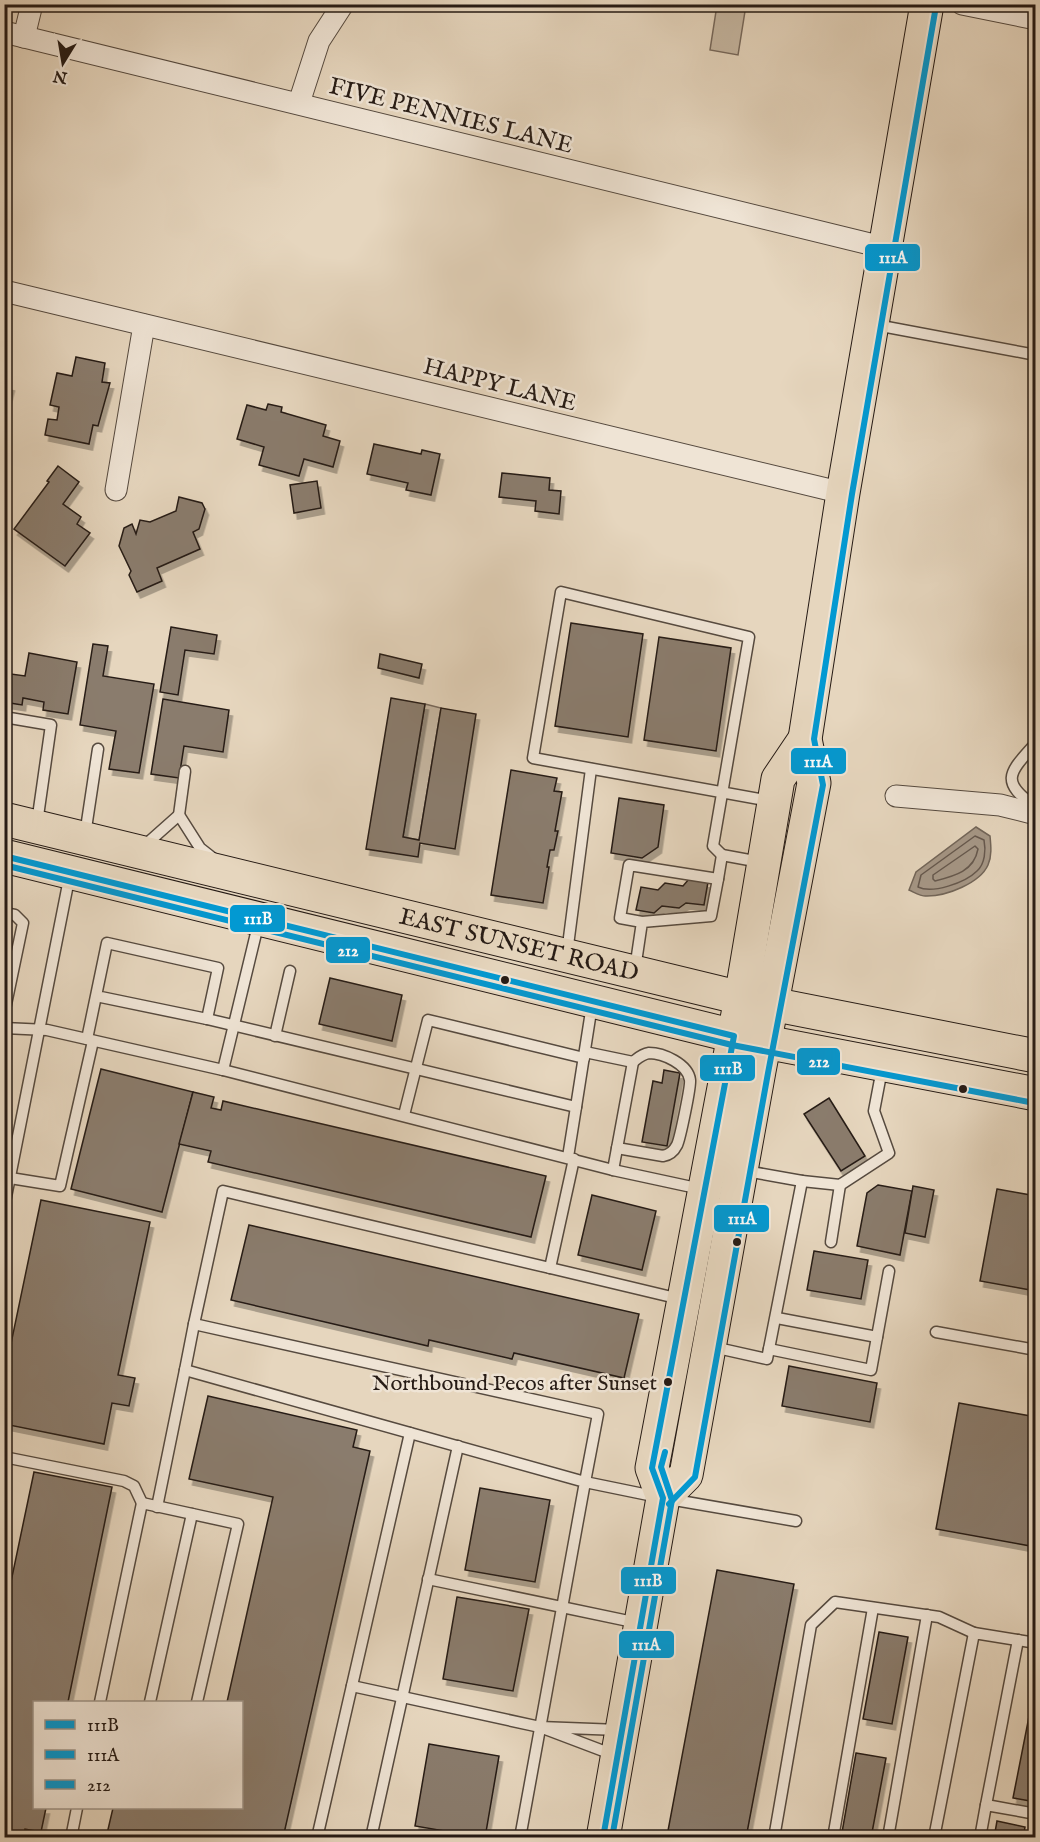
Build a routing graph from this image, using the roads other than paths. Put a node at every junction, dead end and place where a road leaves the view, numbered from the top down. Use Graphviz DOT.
graph roads {
  1 [pos="32,4"];
  2 [pos="343,4"];
  3 [pos="927,4"];
  4 [pos="962,4"];
  5 [pos="1035,19"];
  6 [pos="14,34"];
  7 [pos="299,103"];
  8 [pos="886,248"];
  9 [pos="4,291"];
  10 [pos="873,324"];
  11 [pos="144,325"];
  12 [pos="1035,354"];
  13 [pos="116,489"];
  14 [pos="843,493"];
  15 [pos="4,717"];
  16 [pos="805,738"];
  17 [pos="1035,743"];
  18 [pos="98,749"];
  19 [pos="591,769"];
  20 [pos="185,771"];
  21 [pos="723,792"];
  22 [pos="896,796"];
  23 [pos="775,801"];
  24 [pos="1035,807"];
  25 [pos="1035,814"];
  26 [pos="179,815"];
  27 [pos="4,819"];
  28 [pos="36,826"];
  29 [pos="84,838"];
  30 [pos="138,851"];
  31 [pos="722,855"];
  32 [pos="4,856"];
  33 [pos="764,862"];
  34 [pos="70,874"];
  35 [pos="248,878"];
  36 [pos="718,879"];
  37 [pos="129,888"];
  38 [pos="4,913"];
  39 [pos="417,919"];
  40 [pos="259,920"];
  41 [pos="642,922"];
  42 [pos="566,956"];
  43 [pos="290,971"];
  44 [pos="634,972"];
  45 [pos="96,996"];
  46 [pos="593,1002"];
  47 [pos="757,1002"];
  48 [pos="4,1014"];
  49 [pos="207,1020"];
  50 [pos="234,1026"];
  51 [pos="4,1028"];
  52 [pos="40,1030"];
  53 [pos="275,1036"];
  54 [pos="734,1036"];
  55 [pos="90,1040"];
  56 [pos="765,1042"];
  57 [pos="585,1055"];
  58 [pos="1035,1056"];
  59 [pos="633,1062"];
  60 [pos="883,1064"];
  61 [pos="416,1069"];
  62 [pos="223,1070"];
  63 [pos="1035,1094"];
  64 [pos="576,1107"];
  65 [pos="404,1115"];
  66 [pos="617,1148"];
  67 [pos="571,1158"];
  68 [pos="613,1170"];
  69 [pos="741,1170"];
  70 [pos="7,1177"];
  71 [pos="801,1181"];
  72 [pos="840,1185"];
  73 [pos="704,1189"];
  74 [pos="4,1207"];
  75 [pos="831,1242"];
  76 [pos="550,1268"];
  77 [pos="890,1271"];
  78 [pos="683,1300"];
  79 [pos="777,1318"];
  80 [pos="194,1324"];
  81 [pos="936,1332"];
  82 [pos="877,1337"];
  83 [pos="710,1346"];
  84 [pos="770,1349"];
  85 [pos="1035,1350"];
  86 [pos="185,1370"];
  87 [pos="410,1433"];
  88 [pos="458,1446"];
  89 [pos="4,1457"];
  90 [pos="585,1482"];
  91 [pos="663,1498"];
  92 [pos="142,1503"];
  93 [pos="157,1506"];
  94 [pos="192,1514"];
  95 [pos="796,1521"];
  96 [pos="428,1579"];
  97 [pos="562,1606"];
  98 [pos="873,1608"];
  99 [pos="927,1615"];
  100 [pos="641,1624"];
  101 [pos="974,1633"];
  102 [pos="1018,1640"];
  103 [pos="1035,1643"];
  104 [pos="352,1686"];
  105 [pos="402,1697"];
  106 [pos="100,1701"];
  107 [pos="150,1701"];
  108 [pos="197,1701"];
  109 [pos="540,1727"];
  110 [pos="620,1744"];
  111 [pos="986,1804"];
  112 [pos="77,1809"];
  113 [pos="1035,1814"];
  114 [pos="1035,1826"];
  115 [pos="71,1838"];
  116 [pos="317,1838"];
  117 [pos="370,1838"];
  118 [pos="520,1838"];
  119 [pos="603,1838"];
  120 [pos="774,1838"];
  121 [pos="833,1838"];
  122 [pos="888,1838"];
  123 [pos="934,1838"];
  124 [pos="980,1838"];
  125 [pos="1033,1838"];
  1 -- 6 [label="street"];
  2 -- 7 [label="street"];
  3 -- 8 [label="main road"];
  4 -- 5 [label="street"];
  6 -- 7 [label="street, FIVE PENNIES LANE"];
  7 -- 8 [label="street, FIVE PENNIES LANE"];
  8 -- 10 [label="main road"];
  9 -- 11 [label="street, HAPPY LANE"];
  10 -- 12 [label="lane"];
  10 -- 14 [label="main road"];
  11 -- 13 [label="street"];
  11 -- 14 [label="street, HAPPY LANE"];
  14 -- 16 [label="main road"];
  15 -- 28 [label="lane"];
  16 -- 23 [label="main road"];
  16 -- 47 [label="main road"];
  17 -- 24 [label="lane"];
  18 -- 29 [label="lane"];
  19 -- 21 [label="lane"];
  19 -- 21 [label="lane"];
  19 -- 42 [label="lane"];
  20 -- 26 [label="lane"];
  21 -- 23 [label="lane"];
  21 -- 31 [label="lane"];
  22 -- 25 [label="street"];
  23 -- 33 [label="main road"];
  26 -- 30 [label="lane"];
  26 -- 35 [label="lane"];
  27 -- 28 [label="main road, EAST SUNSET ROAD"];
  28 -- 29 [label="main road, EAST SUNSET ROAD"];
  29 -- 30 [label="main road, EAST SUNSET ROAD"];
  30 -- 35 [label="main road, EAST SUNSET ROAD"];
  31 -- 33 [label="lane"];
  31 -- 36 [label="lane"];
  32 -- 34 [label="main road, EAST SUNSET ROAD"];
  33 -- 47 [label="main road"];
  34 -- 37 [label="main road, EAST SUNSET ROAD"];
  34 -- 52 [label="lane"];
  35 -- 37 [label="main road"];
  35 -- 39 [label="main road, EAST SUNSET ROAD"];
  36 -- 41 [label="lane"];
  36 -- 41 [label="lane"];
  37 -- 40 [label="main road, EAST SUNSET ROAD"];
  38 -- 48 [label="lane"];
  39 -- 40 [label="main road"];
  39 -- 42 [label="main road, EAST SUNSET ROAD"];
  40 -- 46 [label="main road, EAST SUNSET ROAD"];
  40 -- 50 [label="lane"];
  41 -- 44 [label="lane"];
  42 -- 44 [label="main road, EAST SUNSET ROAD"];
  43 -- 53 [label="lane"];
  44 -- 47 [label="main road, EAST SUNSET ROAD"];
  45 -- 49 [label="lane"];
  45 -- 49 [label="lane"];
  45 -- 55 [label="lane"];
  46 -- 54 [label="main road, EAST SUNSET ROAD"];
  46 -- 57 [label="lane"];
  47 -- 54 [label="main road"];
  47 -- 56 [label="main road"];
  47 -- 58 [label="main road, EAST SUNSET ROAD"];
  49 -- 50 [label="lane"];
  50 -- 53 [label="lane"];
  50 -- 62 [label="lane"];
  51 -- 52 [label="lane"];
  52 -- 55 [label="lane"];
  52 -- 70 [label="lane"];
  53 -- 61 [label="lane"];
  54 -- 56 [label="main road, EAST SUNSET ROAD"];
  54 -- 73 [label="main road"];
  55 -- 62 [label="lane"];
  55 -- 70 [label="lane"];
  56 -- 60 [label="main road, EAST SUNSET ROAD"];
  56 -- 69 [label="main road"];
  57 -- 59 [label="lane"];
  57 -- 61 [label="lane"];
  57 -- 64 [label="lane"];
  59 -- 66 [label="lane"];
  59 -- 66 [label="lane"];
  60 -- 63 [label="main road, EAST SUNSET ROAD"];
  60 -- 72 [label="lane"];
  61 -- 64 [label="lane"];
  61 -- 65 [label="lane"];
  62 -- 65 [label="lane"];
  64 -- 67 [label="lane"];
  65 -- 67 [label="lane"];
  66 -- 68 [label="lane"];
  67 -- 68 [label="lane"];
  67 -- 76 [label="lane"];
  68 -- 73 [label="lane"];
  69 -- 71 [label="lane"];
  69 -- 83 [label="main road"];
  70 -- 74 [label="lane"];
  71 -- 72 [label="lane"];
  71 -- 79 [label="lane"];
  72 -- 75 [label="lane"];
  73 -- 78 [label="main road"];
  76 -- 78 [label="lane"];
  76 -- 80 [label="lane"];
  77 -- 82 [label="lane"];
  78 -- 91 [label="main road"];
  79 -- 82 [label="lane"];
  79 -- 84 [label="lane"];
  80 -- 86 [label="lane"];
  80 -- 90 [label="lane"];
  81 -- 85 [label="lane"];
  82 -- 84 [label="lane"];
  83 -- 84 [label="lane"];
  83 -- 91 [label="main road"];
  86 -- 87 [label="lane"];
  86 -- 93 [label="lane"];
  87 -- 88 [label="lane"];
  87 -- 104 [label="lane"];
  88 -- 90 [label="lane"];
  88 -- 96 [label="lane"];
  89 -- 92 [label="lane"];
  90 -- 91 [label="lane"];
  90 -- 97 [label="lane"];
  91 -- 95 [label="lane"];
  91 -- 100 [label="main road"];
  92 -- 93 [label="lane"];
  92 -- 106 [label="lane"];
  93 -- 94 [label="lane"];
  94 -- 107 [label="lane"];
  94 -- 108 [label="lane"];
  96 -- 97 [label="lane"];
  96 -- 105 [label="lane"];
  97 -- 100 [label="lane"];
  97 -- 109 [label="lane"];
  98 -- 99 [label="lane"];
  98 -- 120 [label="lane"];
  98 -- 121 [label="lane"];
  99 -- 101 [label="lane"];
  99 -- 122 [label="lane"];
  100 -- 110 [label="main road"];
  101 -- 102 [label="lane"];
  101 -- 123 [label="lane"];
  102 -- 103 [label="lane"];
  102 -- 111 [label="lane"];
  104 -- 105 [label="lane"];
  104 -- 116 [label="lane"];
  105 -- 109 [label="lane"];
  105 -- 117 [label="lane"];
  109 -- 110 [label="lane"];
  109 -- 110 [label="lane"];
  109 -- 118 [label="lane"];
  110 -- 119 [label="main road"];
  111 -- 113 [label="lane"];
  111 -- 124 [label="lane"];
  112 -- 115 [label="lane"];
  114 -- 125 [label="lane"];
}
